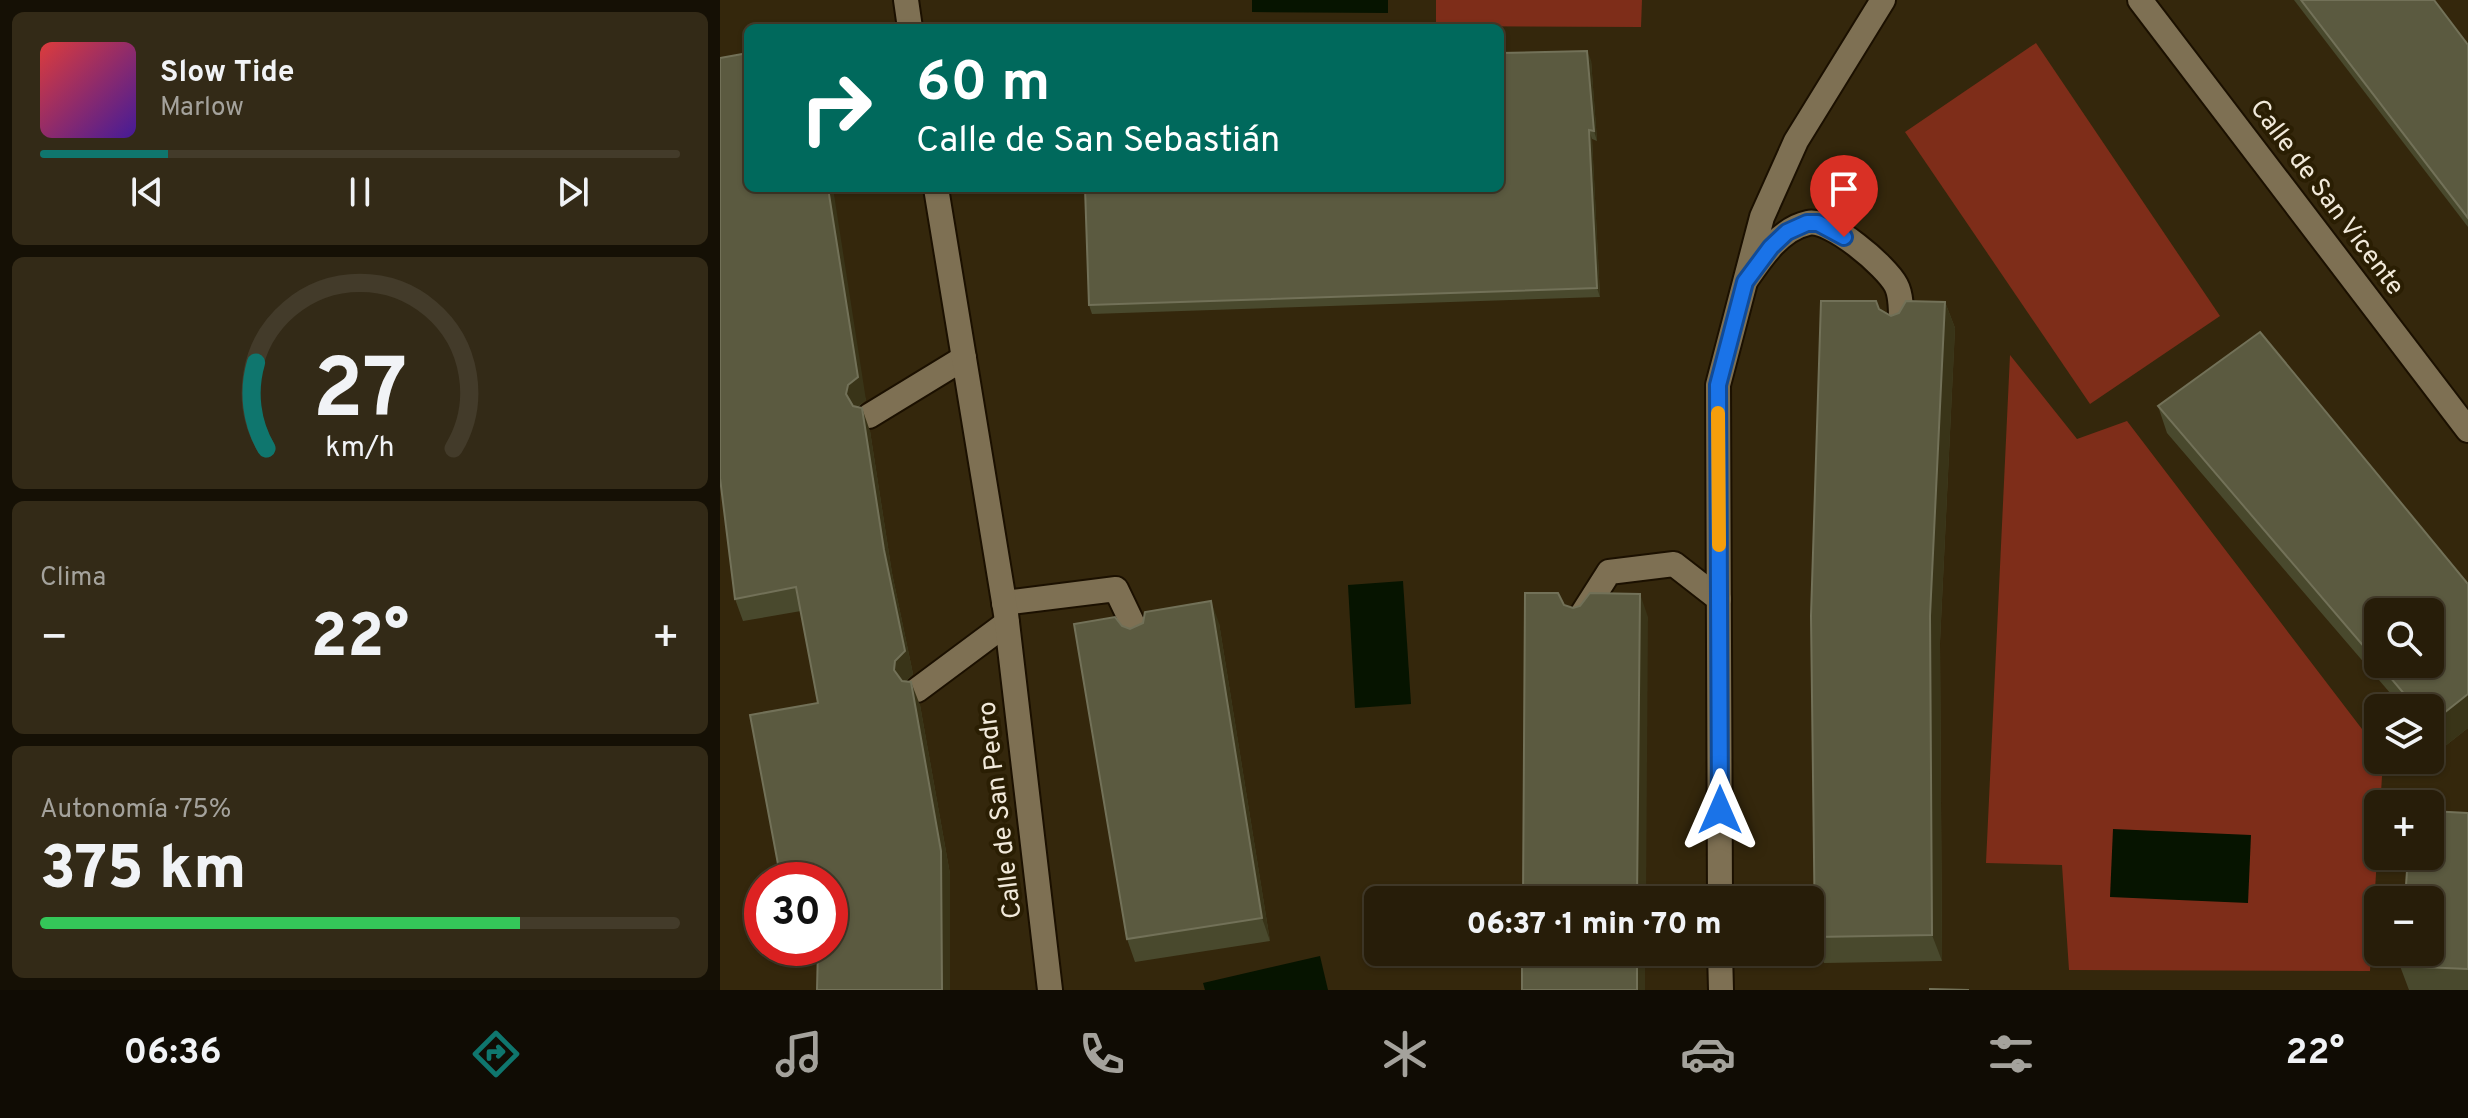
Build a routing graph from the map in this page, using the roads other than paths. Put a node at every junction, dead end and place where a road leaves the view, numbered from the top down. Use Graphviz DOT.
graph roads {
  1 [pos="906,0"];
  2 [pos="1883,0"];
  3 [pos="2140,0"];
  4 [pos="909,24"];
  5 [pos="937,192"];
  6 [pos="1745,282"];
  7 [pos="1901,327"];
  8 [pos="964,358"];
  9 [pos="869,416"];
  10 [pos="2468,430"];
  11 [pos="1719,599"];
  12 [pos="1006,613"];
  13 [pos="1581,616"];
  14 [pos="1139,637"];
  15 [pos="917,690"];
  16 [pos="1720,886"];
  17 [pos="1720,966"];
  18 [pos="1050,990"];
  19 [pos="1721,990"];
  1 -- 4 [label="street"];
  2 -- 6 [label="street"];
  3 -- 10 [label="street, Calle de San Vicente"];
  5 -- 8 [label="street, Calle de San Pedro"];
  6 -- 7 [label="street"];
  6 -- 11 [label="street"];
  8 -- 9 [label="street"];
  8 -- 12 [label="street, Calle de San Pedro"];
  11 -- 13 [label="street"];
  11 -- 16 [label="street"];
  12 -- 14 [label="street"];
  12 -- 15 [label="street"];
  12 -- 18 [label="street, Calle de San Pedro"];
  17 -- 19 [label="street"];
}
